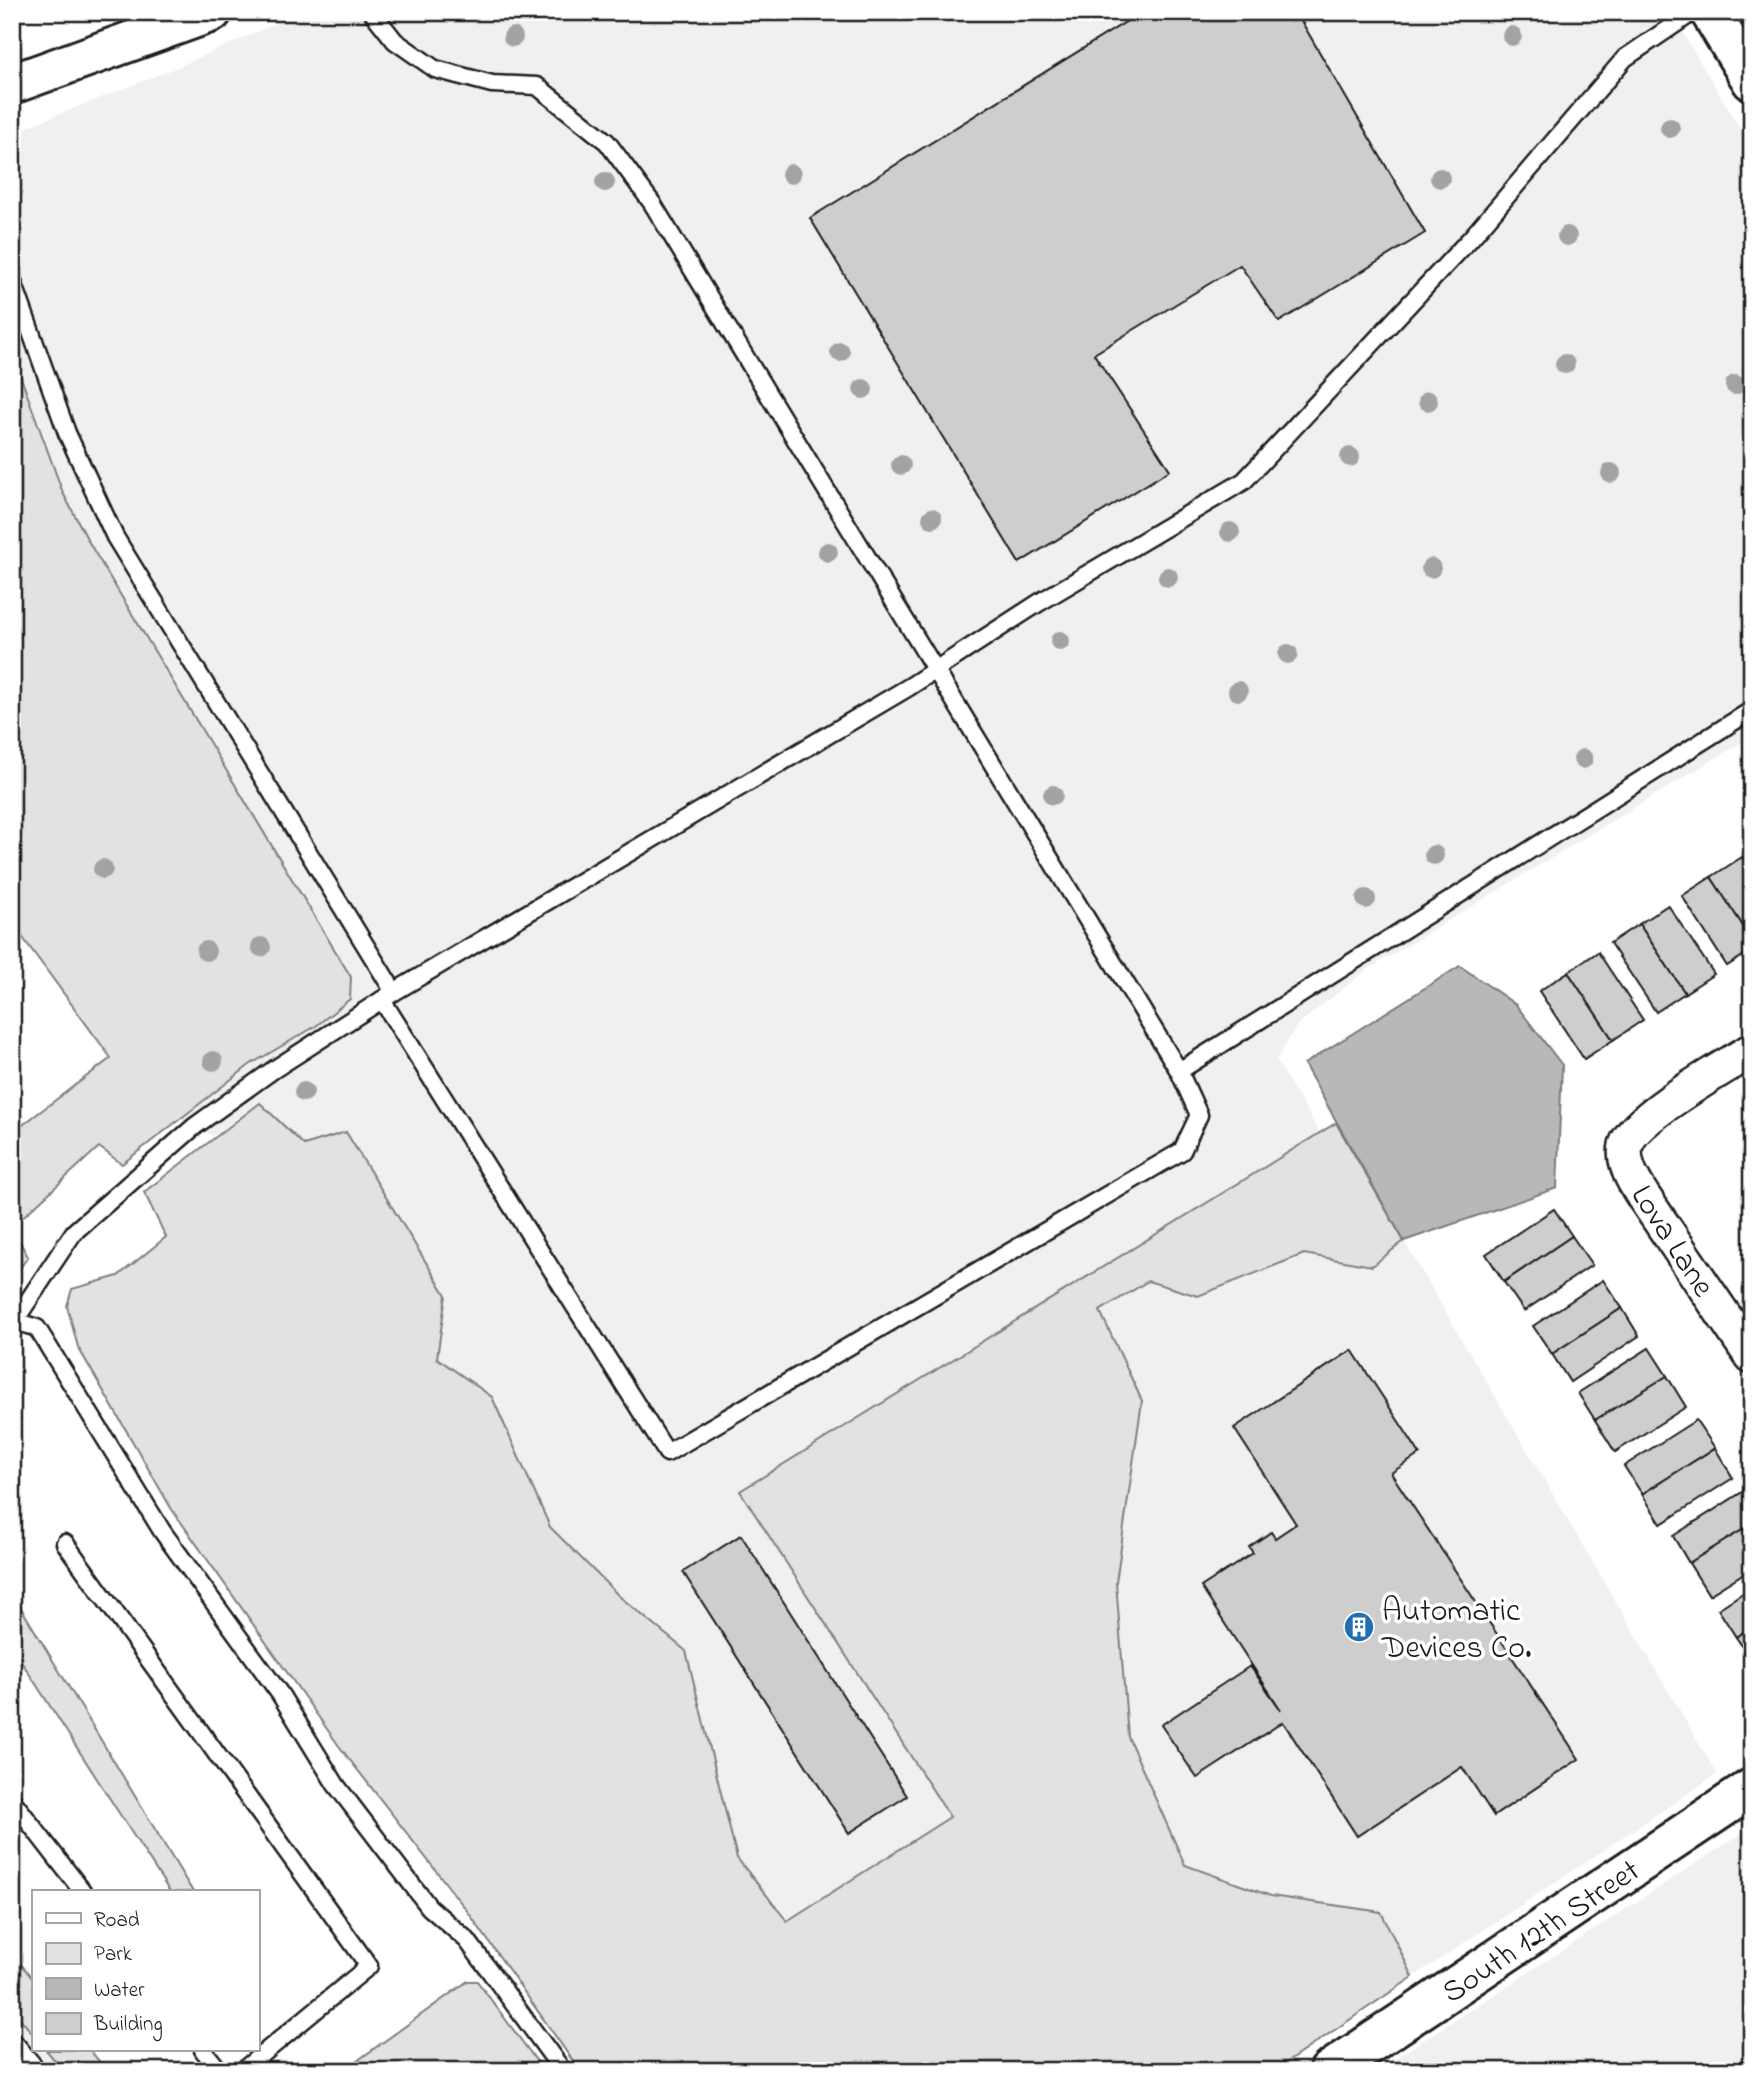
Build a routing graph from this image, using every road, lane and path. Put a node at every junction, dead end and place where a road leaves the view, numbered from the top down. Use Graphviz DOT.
graph roads {
  1 [pos="212,12"];
  2 [pos="372,12"];
  3 [pos="1693,12"];
  4 [pos="1710,12"];
  5 [pos="1752,81"];
  6 [pos="12,84"];
  7 [pos="12,279"];
  8 [pos="935,668"];
  9 [pos="1752,710"];
  10 [pos="388,996"];
  11 [pos="1752,1050"];
  12 [pos="1179,1071"];
  13 [pos="14,1323"];
  14 [pos="1752,1357"];
  15 [pos="65,1543"];
  16 [pos="1752,1788"];
  17 [pos="12,1800"];
  18 [pos="81,1890"];
  19 [pos="12,2040"];
  20 [pos="206,2052"];
  21 [pos="38,2071"];
  22 [pos="220,2071"];
  23 [pos="242,2071"];
  24 [pos="563,2071"];
  25 [pos="1329,2071"];
  1 -- 6 [label="street"];
  2 -- 8 [label="lane"];
  3 -- 8 [label="lane"];
  4 -- 5 [label="street"];
  7 -- 10 [label="lane"];
  8 -- 10 [label="lane"];
  8 -- 12 [label="lane"];
  9 -- 12 [label="lane"];
  10 -- 12 [label="lane"];
  10 -- 13 [label="lane"];
  11 -- 14 [label="street, Lova Lane"];
  13 -- 24 [label="lane"];
  15 -- 23 [label="lane"];
  16 -- 25 [label="street, South 12th Street"];
  17 -- 18 [label="lane"];
  19 -- 21 [label="lane"];
  20 -- 22 [label="lane"];
}
